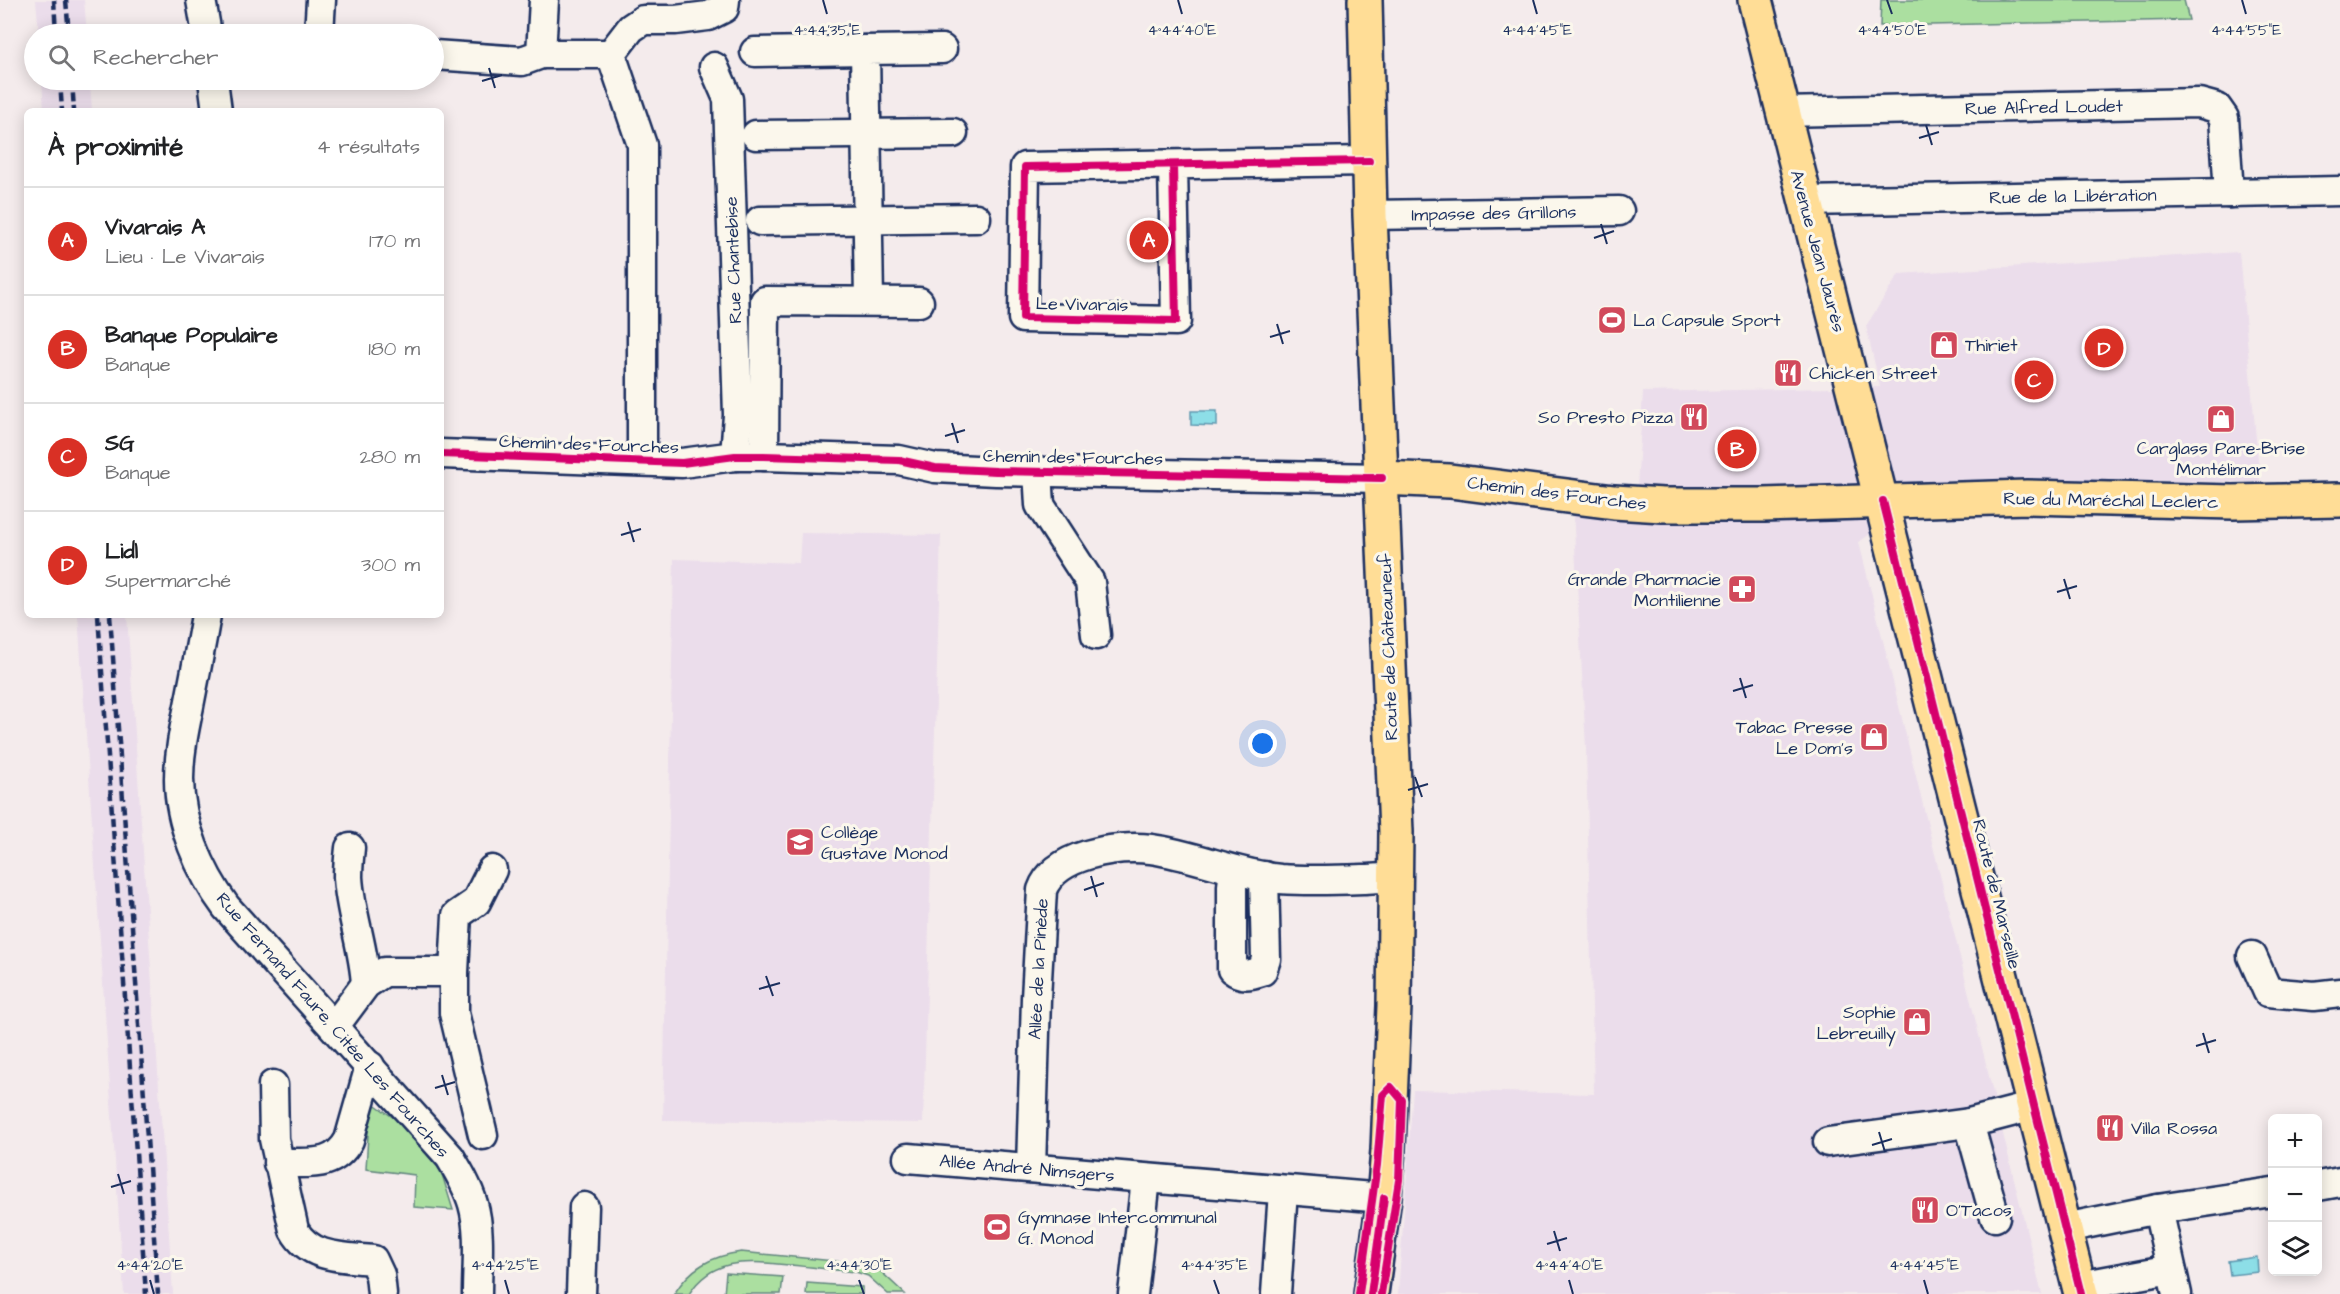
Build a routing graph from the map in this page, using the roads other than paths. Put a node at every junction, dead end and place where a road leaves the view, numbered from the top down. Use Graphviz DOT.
graph roads {
  1 [pos="201,0"];
  2 [pos="321,0"];
  3 [pos="544,0"];
  4 [pos="725,0"];
  5 [pos="1365,0"];
  6 [pos="1755,0"];
  7 [pos="205,24"];
  8 [pos="320,24"];
  9 [pos="942,49"];
  10 [pos="865,50"];
  11 [pos="755,52"];
  12 [pos="541,54"];
  13 [pos="611,54"];
  14 [pos="444,56"];
  15 [pos="714,67"];
  16 [pos="214,90"];
  17 [pos="217,108"];
  18 [pos="1782,112"];
  19 [pos="953,133"];
  20 [pos="867,134"];
  21 [pos="756,135"];
  22 [pos="1369,161"];
  23 [pos="1173,165"];
  24 [pos="2340,190"];
  25 [pos="2229,192"];
  26 [pos="1805,201"];
  27 [pos="1619,211"];
  28 [pos="1370,215"];
  29 [pos="868,218"];
  30 [pos="976,218"];
  31 [pos="760,221"];
  32 [pos="869,301"];
  33 [pos="919,302"];
  34 [pos="444,454"];
  35 [pos="735,456"];
  36 [pos="764,456"];
  37 [pos="642,461"];
  38 [pos="1038,471"];
  39 [pos="1382,478"];
  40 [pos="2340,500"];
  41 [pos="1883,501"];
  42 [pos="205,618"];
  43 [pos="1096,635"];
  44 [pos="350,848"];
  45 [pos="492,870"];
  46 [pos="1234,870"];
  47 [pos="1264,876"];
  48 [pos="1395,878"];
  49 [pos="2252,956"];
  50 [pos="454,972"];
  51 [pos="366,984"];
  52 [pos="2340,993"];
  53 [pos="334,1026"];
  54 [pos="370,1066"];
  55 [pos="273,1085"];
  56 [pos="2034,1106"];
  57 [pos="1969,1123"];
  58 [pos="483,1135"];
  59 [pos="1828,1142"];
  60 [pos="908,1158"];
  61 [pos="278,1163"];
  62 [pos="1030,1168"];
  63 [pos="1146,1179"];
  64 [pos="2340,1182"];
  65 [pos="2322,1185"];
  66 [pos="1283,1191"];
  67 [pos="2268,1193"];
  68 [pos="1384,1198"];
  69 [pos="584,1207"];
  70 [pos="2158,1209"];
  71 [pos="1995,1217"];
  72 [pos="2065,1228"];
  73 [pos="2174,1281"];
  74 [pos="2080,1290"];
  75 [pos="382,1294"];
  76 [pos="477,1294"];
  77 [pos="581,1294"];
  78 [pos="1133,1294"];
  79 [pos="1276,1294"];
  80 [pos="1371,1294"];
  1 -- 7 [label="street"];
  2 -- 8 [label="street"];
  3 -- 12 [label="street"];
  4 -- 13 [label="street"];
  5 -- 22 [label="main road, Route de Châteauneuf"];
  6 -- 18 [label="main road, Avenue Jean Jaurès"];
  9 -- 10 [label="street"];
  10 -- 11 [label="street"];
  10 -- 20 [label="street"];
  12 -- 13 [label="street"];
  12 -- 14 [label="street"];
  13 -- 37 [label="street"];
  15 -- 35 [label="street, Rue Chantebise"];
  16 -- 17 [label="street"];
  18 -- 25 [label="street, Rue Alfred Loudet"];
  18 -- 26 [label="main road, Avenue Jean Jaurès"];
  19 -- 20 [label="street"];
  20 -- 21 [label="street"];
  20 -- 29 [label="street"];
  22 -- 23 [label="street, Le Vivarais"];
  22 -- 28 [label="main road, Route de Châteauneuf"];
  23 -- 23 [label="street, Le Vivarais"];
  24 -- 25 [label="street, Rue de la Libération"];
  25 -- 26 [label="street, Rue de la Libération"];
  26 -- 41 [label="main road, Avenue Jean Jaurès"];
  27 -- 28 [label="street, Impasse des Grillons"];
  28 -- 39 [label="main road, Route de Châteauneuf"];
  29 -- 30 [label="street"];
  29 -- 31 [label="street"];
  29 -- 32 [label="street"];
  32 -- 33 [label="street"];
  32 -- 36 [label="street"];
  34 -- 37 [label="street, Chemin des Fourches"];
  35 -- 36 [label="street, Chemin des Fourches"];
  35 -- 37 [label="street, Chemin des Fourches"];
  36 -- 38 [label="street, Chemin des Fourches"];
  38 -- 39 [label="street, Chemin des Fourches"];
  38 -- 43 [label="street"];
  39 -- 41 [label="main road, Chemin des Fourches"];
  39 -- 48 [label="main road, Route de Châteauneuf"];
  40 -- 41 [label="main road, Rue du Maréchal Leclerc"];
  41 -- 56 [label="main road, Route de Marseille"];
  42 -- 53 [label="street, Rue Fernand Faure, Citée Les Fourches"];
  44 -- 51 [label="street"];
  45 -- 50 [label="street"];
  46 -- 47 [label="street, Allée de la Pinède"];
  46 -- 47 [label="street"];
  46 -- 62 [label="street, Allée de la Pinède"];
  47 -- 48 [label="street, Allée de la Pinède"];
  48 -- 68 [label="main road, Route de Châteauneuf"];
  49 -- 52 [label="street"];
  50 -- 51 [label="street"];
  50 -- 58 [label="street"];
  51 -- 53 [label="street"];
  53 -- 54 [label="street, Rue Fernand Faure, Citée Les Fourches"];
  54 -- 61 [label="street"];
  54 -- 76 [label="street, Rue Fernand Faure, Citée Les Fourches"];
  55 -- 61 [label="street"];
  56 -- 57 [label="street"];
  56 -- 72 [label="main road, Route de Marseille"];
  57 -- 59 [label="street"];
  57 -- 71 [label="street"];
  60 -- 62 [label="street, Allée André Nimsgers"];
  61 -- 75 [label="street"];
  62 -- 63 [label="street, Allée André Nimsgers"];
  63 -- 66 [label="street, Allée André Nimsgers"];
  63 -- 78 [label="street"];
  64 -- 65 [label="street"];
  66 -- 68 [label="street, Allée André Nimsgers"];
  66 -- 79 [label="street"];
  67 -- 70 [label="street"];
  68 -- 80 [label="main road, Route de Châteauneuf"];
  69 -- 77 [label="street"];
  70 -- 72 [label="street"];
  70 -- 73 [label="street"];
  72 -- 74 [label="main road, Route de Marseille"];
  73 -- 74 [label="street"];
}
